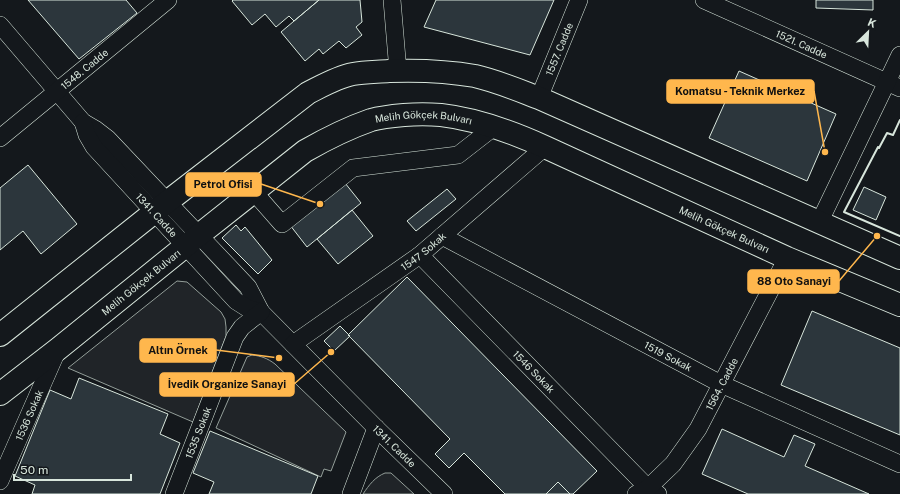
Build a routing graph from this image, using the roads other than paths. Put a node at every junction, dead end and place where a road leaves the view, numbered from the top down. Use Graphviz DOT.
graph roads {
  1 [pos="168,0"];
  2 [pos="392,0"];
  3 [pos="579,0"];
  4 [pos="704,0"];
  5 [pos="0,25"];
  6 [pos="900,55"];
  7 [pos="398,71"];
  8 [pos="894,86"];
  9 [pos="56,91"];
  10 [pos="539,98"];
  11 [pos="494,127"];
  12 [pos="0,138"];
  13 [pos="545,147"];
  14 [pos="254,192"];
  15 [pos="160,207"];
  16 [pos="819,223"];
  17 [pos="442,236"];
  18 [pos="192,241"];
  19 [pos="420,255"];
  20 [pos="787,258"];
  21 [pos="900,258"];
  22 [pos="900,305"];
  23 [pos="261,312"];
  24 [pos="0,335"];
  25 [pos="293,344"];
  26 [pos="58,349"];
  27 [pos="721,384"];
  28 [pos="0,394"];
  29 [pos="376,428"];
  30 [pos="900,464"];
  31 [pos="0,481"];
  32 [pos="647,492"];
  33 [pos="174,494"];
  34 [pos="351,494"];
  35 [pos="444,494"];
  1 -- 9 [label="street, 1548. Cadde"];
  2 -- 7 [label="street"];
  3 -- 10 [label="street, 1557. Cadde"];
  4 -- 8 [label="street, 1521. Cadde"];
  5 -- 9 [label="street, 1341. Cadde"];
  6 -- 8 [label="street"];
  7 -- 10 [label="main road"];
  7 -- 15 [label="main road"];
  8 -- 16 [label="street"];
  9 -- 12 [label="street, 1548. Cadde"];
  9 -- 15 [label="street, 1341. Cadde"];
  10 -- 16 [label="main road"];
  11 -- 13 [label="main road, Melih Gökçek Bulvarı"];
  11 -- 14 [label="main road, Melih Gökçek Bulvarı"];
  11 -- 14 [label="street"];
  13 -- 17 [label="street, 1547 Sokak"];
  13 -- 20 [label="main road, Melih Gökçek Bulvarı"];
  14 -- 18 [label="main road, Melih Gökçek Bulvarı"];
  15 -- 18 [label="street, 1341. Cadde"];
  15 -- 24 [label="main road"];
  16 -- 21 [label="main road"];
  17 -- 19 [label="street, 1547 Sokak"];
  17 -- 27 [label="street, 1519 Sokak"];
  18 -- 23 [label="street, 1341. Cadde"];
  18 -- 26 [label="main road, Melih Gökçek Bulvarı"];
  19 -- 25 [label="street, 1547 Sokak"];
  19 -- 32 [label="street, 1546 Sokak"];
  20 -- 22 [label="main road, Melih Gökçek Bulvarı"];
  20 -- 27 [label="street, 1564. Cadde"];
  23 -- 25 [label="street, 1341. Cadde"];
  23 -- 33 [label="street, 1535 Sokak"];
  25 -- 29 [label="street, 1341. Cadde"];
  26 -- 28 [label="main road, Melih Gökçek Bulvarı"];
  26 -- 31 [label="street, 1536 Sokak"];
  27 -- 30 [label="street, 1519 Sokak"];
  27 -- 32 [label="street, 1564. Cadde"];
  29 -- 34 [label="street"];
  29 -- 35 [label="street, 1341. Cadde"];
}
